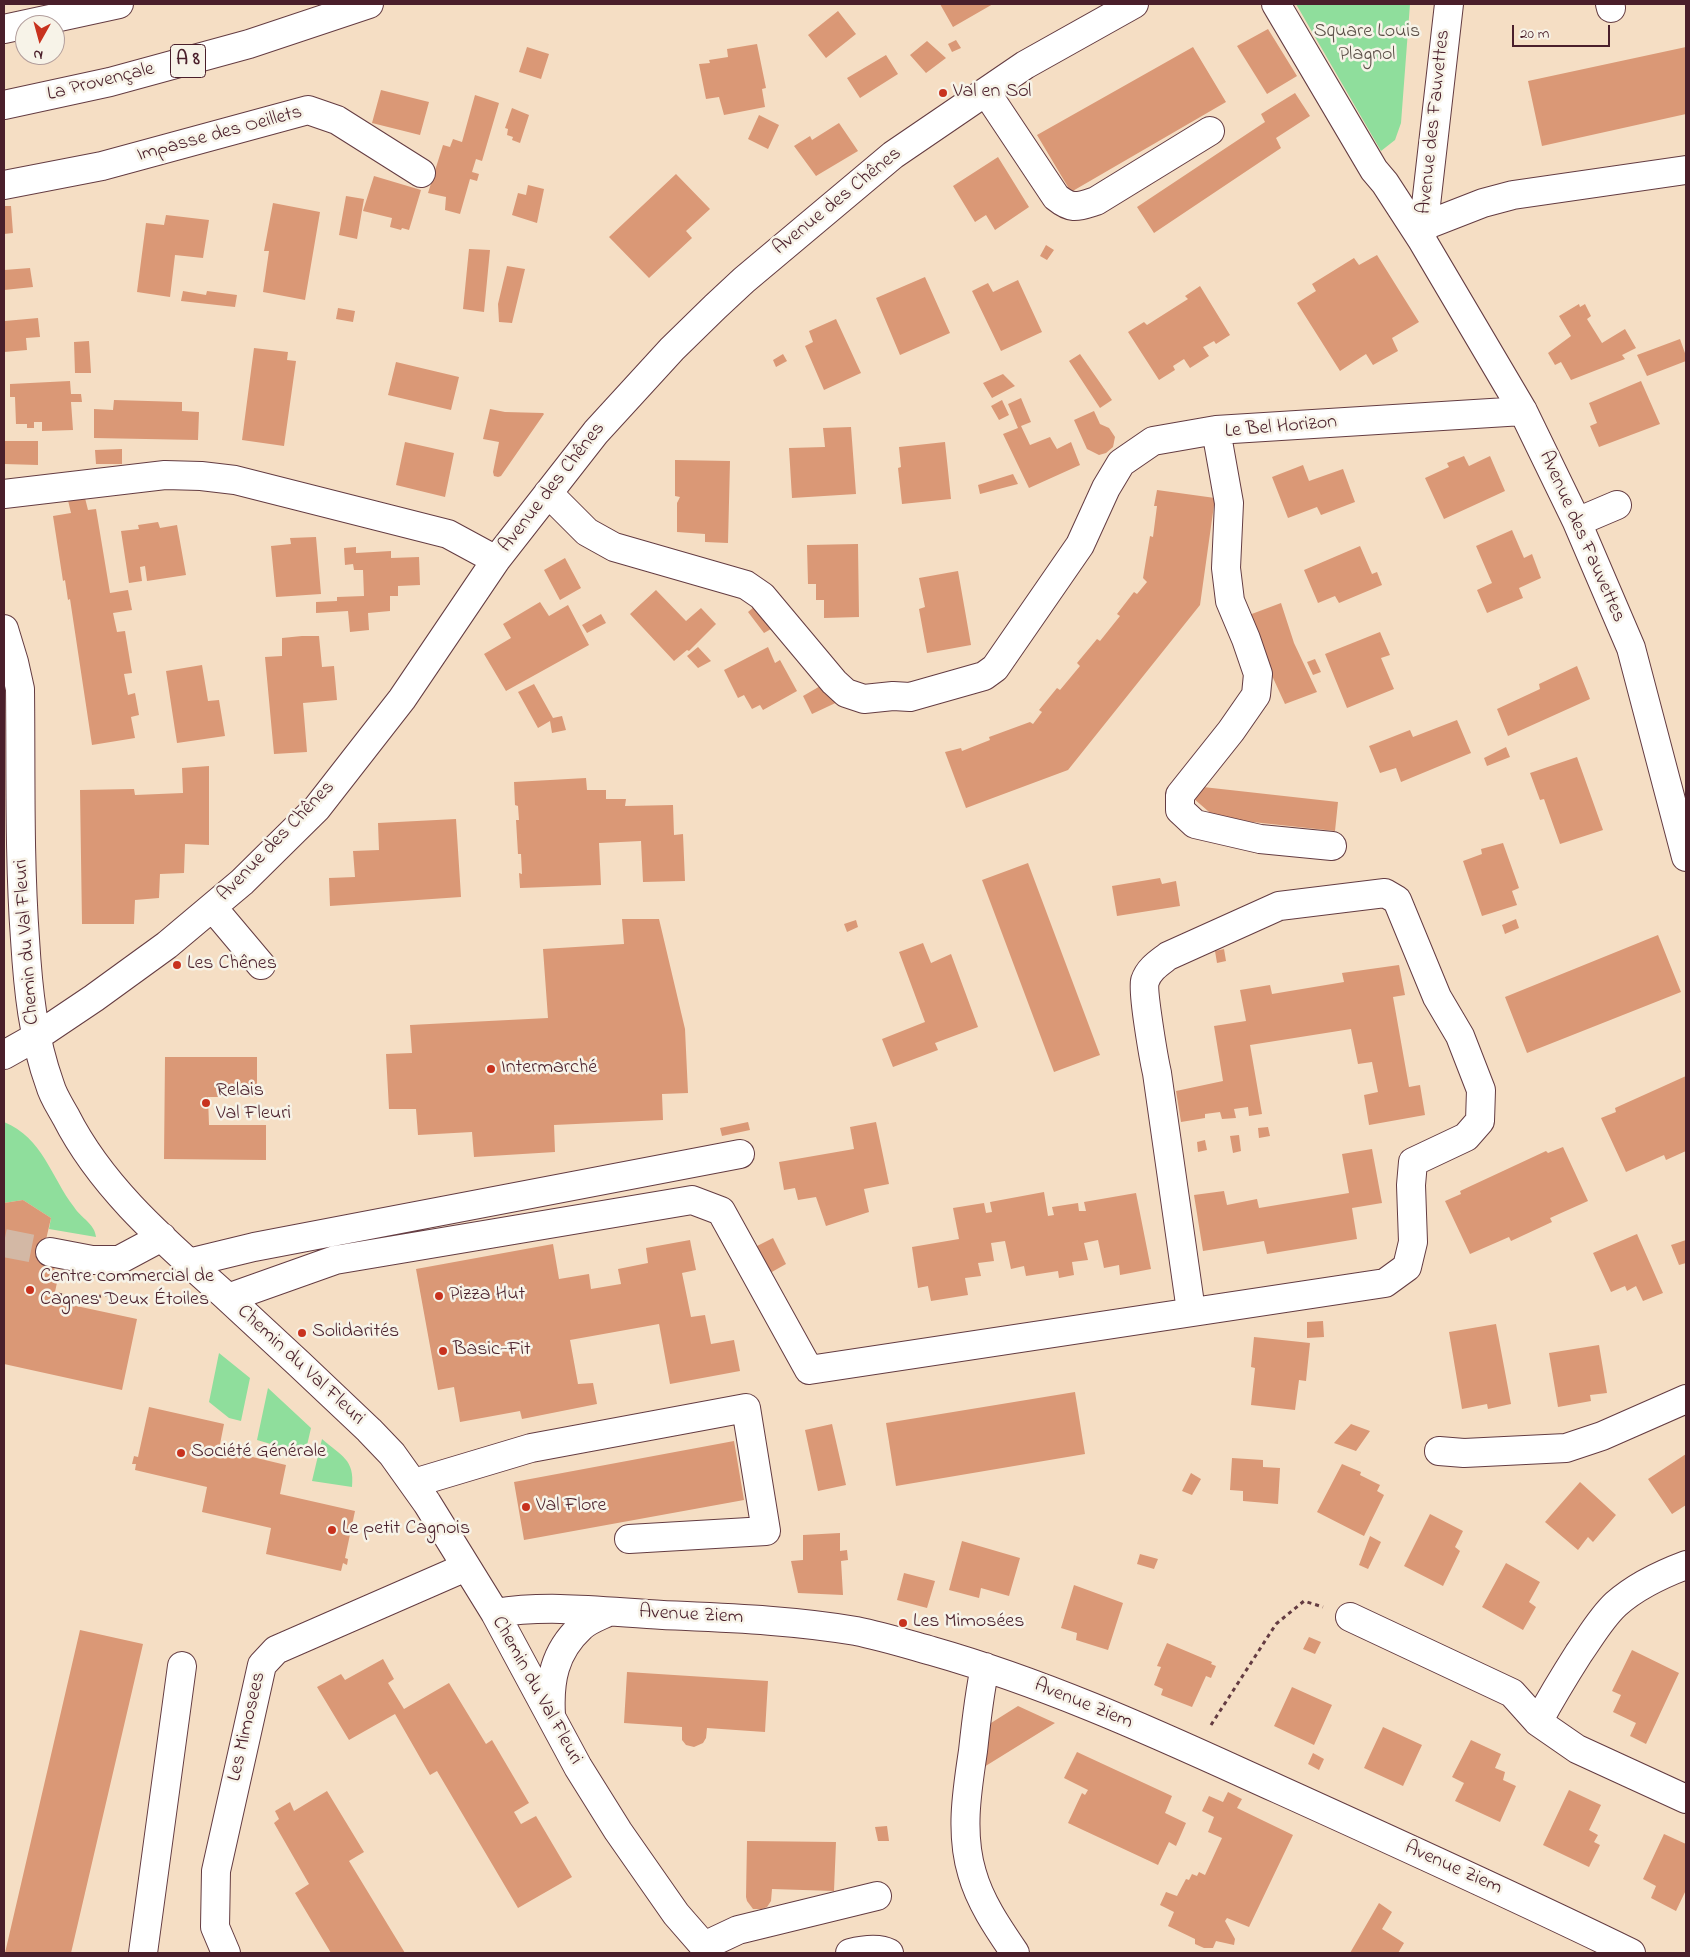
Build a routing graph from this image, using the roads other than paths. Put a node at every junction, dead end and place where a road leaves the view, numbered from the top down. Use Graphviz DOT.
graph roads {
  1 [pos="118,4"];
  2 [pos="369,4"];
  3 [pos="1134,4"];
  4 [pos="1276,4"];
  5 [pos="1448,4"];
  6 [pos="4,29"];
  7 [pos="986,92"];
  8 [pos="4,105"];
  9 [pos="1210,131"];
  10 [pos="1686,170"];
  11 [pos="421,173"];
  12 [pos="4,185"];
  13 [pos="1423,233"];
  14 [pos="1523,411"];
  15 [pos="1216,430"];
  16 [pos="548,493"];
  17 [pos="4,494"];
  18 [pos="1617,505"];
  19 [pos="1577,522"];
  20 [pos="496,560"];
  21 [pos="4,629"];
  22 [pos="12,692"];
  23 [pos="1332,846"];
  24 [pos="1686,857"];
  25 [pos="213,908"];
  26 [pos="261,965"];
  27 [pos="36,1037"];
  28 [pos="4,1056"];
  29 [pos="740,1154"];
  30 [pos="162,1237"];
  31 [pos="50,1252"];
  32 [pos="188,1263"];
  33 [pos="228,1298"];
  34 [pos="1191,1312"];
  35 [pos="1686,1400"];
  36 [pos="1439,1451"];
  37 [pos="414,1483"];
  38 [pos="629,1539"];
  39 [pos="1686,1566"];
  40 [pos="466,1567"];
  41 [pos="608,1612"];
  42 [pos="494,1613"];
  43 [pos="1350,1616"];
  44 [pos="182,1666"];
  45 [pos="985,1668"];
  46 [pos="551,1718"];
  47 [pos="1538,1722"];
  48 [pos="1686,1799"];
  49 [pos="877,1896"];
  50 [pos="707,1950"];
  51 [pos="143,1953"];
  52 [pos="226,1953"];
  53 [pos="850,1953"];
  54 [pos="889,1953"];
  55 [pos="1016,1953"];
  56 [pos="1630,1953"];
  1 -- 6 [label="main road"];
  2 -- 8 [label="main road, La Provençale / A 8"];
  3 -- 7 [label="main road, Avenue des Chênes"];
  4 -- 13 [label="main road, Avenue des Fauvettes"];
  5 -- 13 [label="main road, Avenue des Fauvettes"];
  7 -- 9 [label="main road"];
  7 -- 16 [label="main road, Avenue des Chênes"];
  10 -- 13 [label="main road"];
  11 -- 12 [label="main road, Impasse des Oeillets"];
  13 -- 14 [label="main road, Avenue des Fauvettes"];
  14 -- 15 [label="main road, Le Bel Horizon"];
  14 -- 19 [label="main road, Avenue des Fauvettes"];
  15 -- 16 [label="main road"];
  15 -- 23 [label="main road, Le Bel Horizon"];
  16 -- 20 [label="main road, Avenue des Chênes"];
  17 -- 20 [label="main road"];
  18 -- 19 [label="main road"];
  19 -- 24 [label="main road, Avenue des Fauvettes"];
  20 -- 25 [label="main road, Avenue des Chênes"];
  21 -- 22 [label="main road, Chemin du Val Fleuri"];
  22 -- 27 [label="main road, Chemin du Val Fleuri"];
  25 -- 26 [label="main road"];
  25 -- 27 [label="main road, Avenue des Chênes"];
  27 -- 28 [label="main road, Avenue des Chênes"];
  27 -- 30 [label="main road, Chemin du Val Fleuri"];
  29 -- 32 [label="main road"];
  30 -- 31 [label="main road"];
  30 -- 32 [label="main road, Chemin du Val Fleuri"];
  32 -- 33 [label="main road, Chemin du Val Fleuri"];
  33 -- 34 [label="main road"];
  33 -- 37 [label="main road, Chemin du Val Fleuri"];
  34 -- 34 [label="main road"];
  35 -- 36 [label="main road"];
  37 -- 38 [label="main road"];
  37 -- 40 [label="main road, Chemin du Val Fleuri"];
  39 -- 47 [label="main road"];
  40 -- 42 [label="main road, Chemin du Val Fleuri"];
  40 -- 52 [label="main road, Les Mimosees"];
  41 -- 42 [label="main road, Avenue Ziem"];
  41 -- 45 [label="main road, Avenue Ziem"];
  41 -- 46 [label="main road"];
  42 -- 46 [label="main road, Chemin du Val Fleuri"];
  43 -- 47 [label="main road"];
  44 -- 51 [label="main road"];
  45 -- 55 [label="main road"];
  45 -- 56 [label="main road, Avenue Ziem"];
  46 -- 50 [label="main road, Chemin du Val Fleuri"];
  47 -- 48 [label="main road"];
  49 -- 50 [label="main road"];
  53 -- 54 [label="main road"];
}
